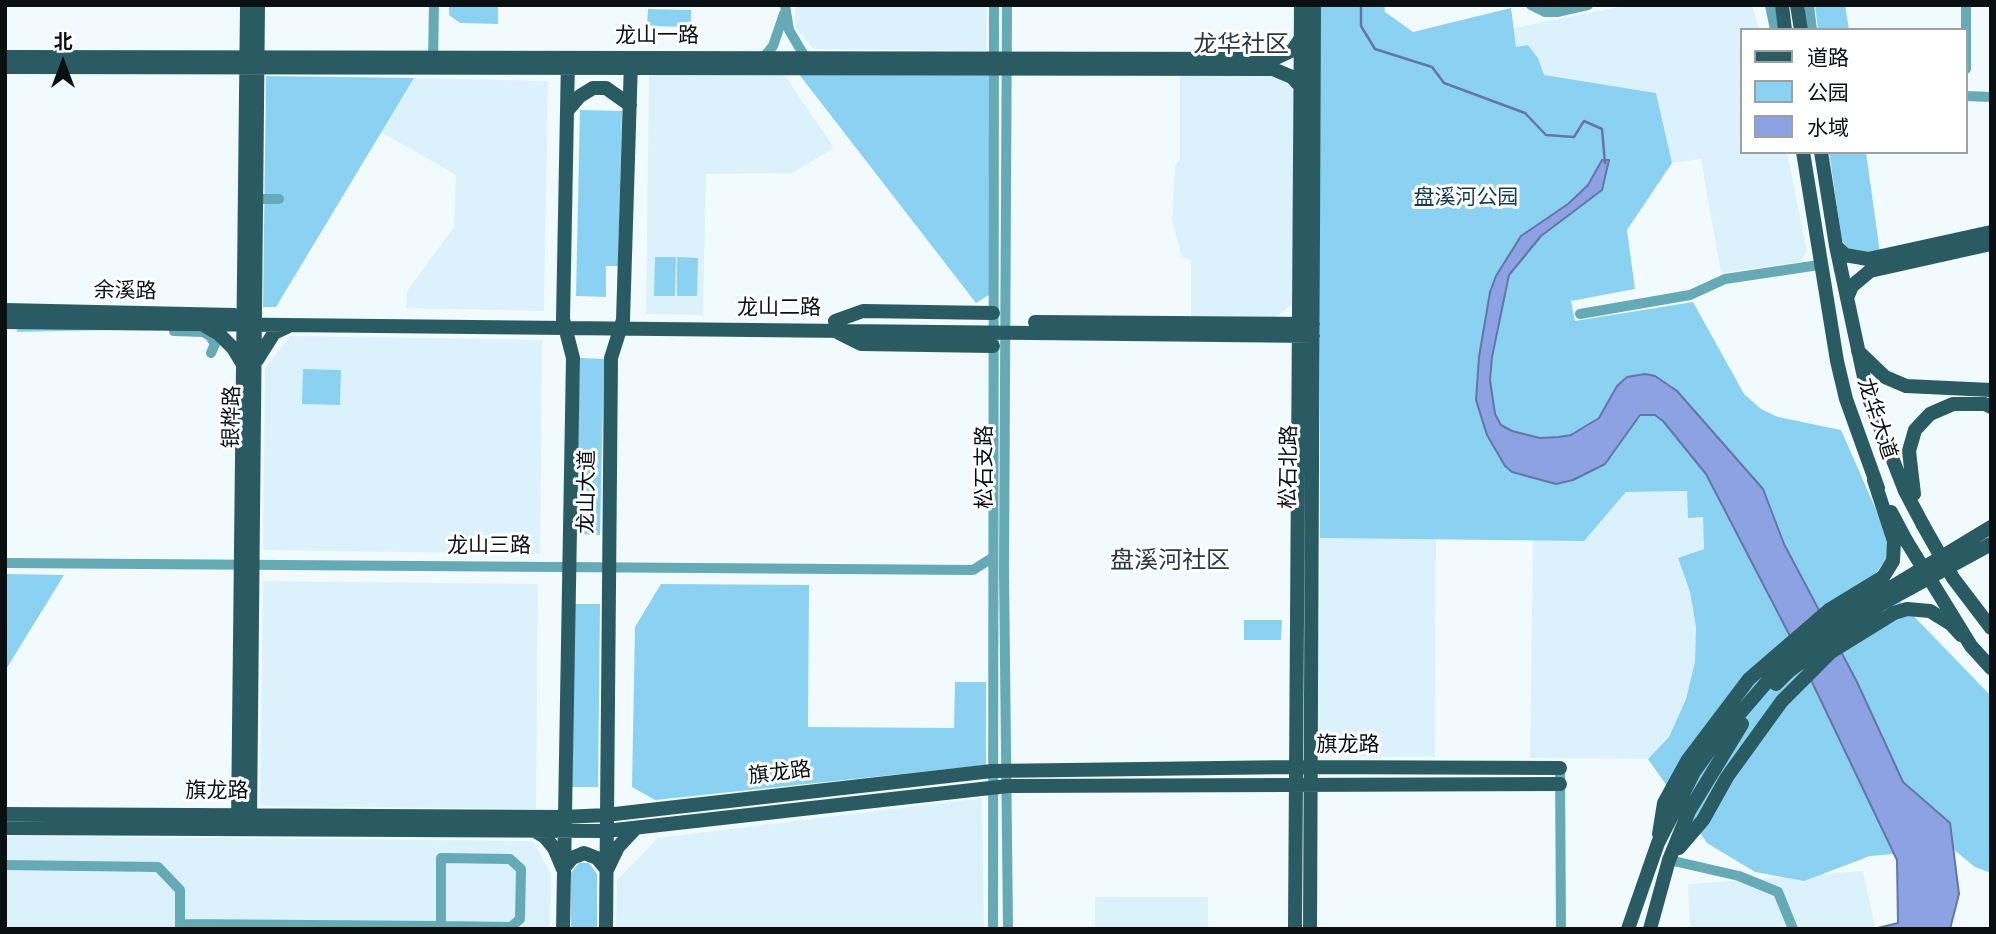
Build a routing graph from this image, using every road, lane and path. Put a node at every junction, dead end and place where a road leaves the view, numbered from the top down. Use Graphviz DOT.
graph roads {
  1 [pos="247,5"];
  2 [pos="258,5"];
  3 [pos="434,5"];
  4 [pos="994,5"];
  5 [pos="1007,5"];
  6 [pos="1301,5"];
  7 [pos="1314,5"];
  8 [pos="1531,5"];
  9 [pos="1588,5"];
  10 [pos="1770,5"];
  11 [pos="1782,5"];
  12 [pos="1797,5"];
  13 [pos="1810,5"];
  14 [pos="1966,5"];
  15 [pos="785,6"];
  16 [pos="1775,28"];
  17 [pos="1785,28"];
  18 [pos="1801,28"];
  19 [pos="1812,28"];
  20 [pos="1966,28"];
  21 [pos="785,30"];
  22 [pos="1301,38"];
  23 [pos="5,57"];
  24 [pos="764,57"];
  25 [pos="805,57"];
  26 [pos="252,62"];
  27 [pos="433,63"];
  28 [pos="568,63"];
  29 [pos="631,63"];
  30 [pos="1000,63"];
  31 [pos="5,67"];
  32 [pos="1301,87"];
  33 [pos="1968,96"];
  34 [pos="1991,97"];
  35 [pos="630,105"];
  36 [pos="567,111"];
  37 [pos="1803,154"];
  38 [pos="1821,154"];
  39 [pos="255,199"];
  40 [pos="279,199"];
  41 [pos="1991,232"];
  42 [pos="1991,244"];
  43 [pos="1836,246"];
  44 [pos="1819,265"];
  45 [pos="1847,298"];
  46 [pos="5,310"];
  47 [pos="1580,314"];
  48 [pos="250,320"];
  49 [pos="5,321"];
  50 [pos="173,324"];
  51 [pos="200,324"];
  52 [pos="564,324"];
  53 [pos="622,324"];
  54 [pos="292,325"];
  55 [pos="835,326"];
  56 [pos="997,328"];
  57 [pos="1306,330"];
  58 [pos="1856,348"];
  59 [pos="211,353"];
  60 [pos="249,364"];
  61 [pos="1991,390"];
  62 [pos="1991,407"];
  63 [pos="1874,480"];
  64 [pos="1923,525"];
  65 [pos="1991,527"];
  66 [pos="1991,544"];
  67 [pos="992,558"];
  68 [pos="5,563"];
  69 [pos="246,565"];
  70 [pos="567,567"];
  71 [pos="608,568"];
  72 [pos="973,570"];
  73 [pos="992,585"];
  74 [pos="1879,600"];
  75 [pos="1991,628"];
  76 [pos="1971,646"];
  77 [pos="1991,667"];
  78 [pos="1760,686"];
  79 [pos="1301,767"];
  80 [pos="1560,768"];
  81 [pos="1000,770"];
  82 [pos="1301,783"];
  83 [pos="1560,784"];
  84 [pos="1008,786"];
  85 [pos="992,787"];
  86 [pos="5,814"];
  87 [pos="244,814"];
  88 [pos="606,815"];
  89 [pos="564,824"];
  90 [pos="5,828"];
  91 [pos="636,828"];
  92 [pos="244,829"];
  93 [pos="534,830"];
  94 [pos="606,831"];
  95 [pos="1669,860"];
  96 [pos="5,865"];
  97 [pos="564,869"];
  98 [pos="607,870"];
  99 [pos="180,926"];
  100 [pos="441,927"];
  101 [pos="563,929"];
  102 [pos="606,929"];
  103 [pos="993,929"];
  104 [pos="1008,929"];
  105 [pos="1295,929"];
  106 [pos="1310,929"];
  107 [pos="1561,929"];
  108 [pos="1628,929"];
  109 [pos="1650,929"];
  110 [pos="1793,929"];
  1 -- 26 [label="main road, 银桦路"];
  2 -- 26 [label="main road, 银桦路"];
  3 -- 27 [label="street"];
  4 -- 30 [label="street, 松石支路"];
  5 -- 30 [label="street, 松石支路"];
  6 -- 22 [label="main road, 松石北路"];
  7 -- 57 [label="main road, 松石北路"];
  8 -- 9 [label="street"];
  10 -- 16 [label="street"];
  11 -- 17 [label="main road"];
  12 -- 18 [label="main road"];
  13 -- 19 [label="street"];
  14 -- 20 [label="street"];
  15 -- 21 [label="street"];
  21 -- 24 [label="street"];
  21 -- 25 [label="street"];
  22 -- 30 [label="main road, 龙山一路"];
  22 -- 32 [label="main road, 松石北路"];
  23 -- 26 [label="main road, 龙山一路"];
  24 -- 25 [label="main road, 龙山一路"];
  24 -- 29 [label="main road, 龙山一路"];
  25 -- 30 [label="main road, 龙山一路"];
  26 -- 27 [label="main road, 龙山一路"];
  26 -- 31 [label="main road, 龙山一路"];
  26 -- 39 [label="main road, 银桦路"];
  26 -- 48 [label="main road, 银桦路"];
  27 -- 28 [label="main road, 龙山一路"];
  28 -- 29 [label="main road, 龙山一路"];
  28 -- 36 [label="main road, 龙山大道"];
  29 -- 30 [label="main road, 龙山一路"];
  29 -- 35 [label="main road, 龙山大道"];
  30 -- 32 [label="main road, 龙山一路"];
  30 -- 56 [label="street, 松石支路"];
  32 -- 57 [label="main road, 松石北路"];
  33 -- 34 [label="street"];
  35 -- 36 [label="main road"];
  35 -- 53 [label="main road, 龙山大道"];
  36 -- 52 [label="main road, 龙山大道"];
  37 -- 44 [label="main road, 龙华大道"];
  38 -- 43 [label="main road, 龙华大道"];
  39 -- 40 [label="street"];
  39 -- 48 [label="main road, 银桦路"];
  41 -- 43 [label="main road"];
  42 -- 45 [label="main road"];
  43 -- 45 [label="main road, 龙华大道"];
  44 -- 47 [label="street"];
  44 -- 63 [label="main road, 龙华大道"];
  45 -- 58 [label="main road, 龙华大道"];
  46 -- 48 [label="main road, 余溪路"];
  48 -- 51 [label="main road, 余溪路"];
  48 -- 52 [label="main road, 龙山二路"];
  48 -- 54 [label="main road, 龙山二路"];
  48 -- 60 [label="main road, 银桦路"];
  49 -- 50 [label="main road, 余溪路"];
  50 -- 51 [label="main road, 余溪路"];
  50 -- 59 [label="street"];
  51 -- 60 [label="main road"];
  52 -- 53 [label="main road, 龙山二路"];
  52 -- 54 [label="main road, 龙山二路"];
  52 -- 70 [label="main road, 龙山大道"];
  53 -- 55 [label="main road, 龙山二路"];
  53 -- 71 [label="main road, 龙山大道"];
  54 -- 60 [label="main road"];
  55 -- 56 [label="main road, 龙山二路"];
  55 -- 56 [label="main road"];
  56 -- 57 [label="main road, 龙山二路"];
  56 -- 67 [label="street, 松石支路"];
  56 -- 81 [label="street, 松石支路"];
  57 -- 79 [label="main road, 松石北路"];
  58 -- 61 [label="main road"];
  58 -- 64 [label="main road, 龙华大道"];
  60 -- 69 [label="main road, 银桦路"];
  62 -- 64 [label="main road"];
  63 -- 76 [label="main road, 龙华大道, bridge"];
  63 -- 78 [label="main road"];
  64 -- 75 [label="main road, 龙华大道, bridge"];
  65 -- 74 [label="main road"];
  66 -- 74 [label="main road"];
  67 -- 72 [label="street"];
  67 -- 73 [label="street, 松石支路"];
  68 -- 69 [label="street, 龙山三路"];
  69 -- 70 [label="street, 龙山三路"];
  69 -- 87 [label="main road, 银桦路"];
  70 -- 71 [label="street, 龙山三路"];
  70 -- 89 [label="main road, 龙山大道"];
  71 -- 72 [label="street, 龙山三路"];
  71 -- 88 [label="main road, 龙山大道"];
  72 -- 73 [label="street"];
  73 -- 81 [label="street, 松石支路"];
  74 -- 78 [label="main road"];
  76 -- 77 [label="main road, 龙华大道, bridge"];
  76 -- 95 [label="main road, bridge"];
  78 -- 95 [label="main road"];
  78 -- 108 [label="main road"];
  79 -- 80 [label="main road, 旗龙路"];
  79 -- 81 [label="main road, 旗龙路"];
  79 -- 82 [label="main road, 松石北路"];
  80 -- 83 [label="street"];
  81 -- 84 [label="street, 松石支路"];
  81 -- 85 [label="street, 松石支路"];
  81 -- 88 [label="main road, 旗龙路"];
  82 -- 83 [label="main road"];
  82 -- 84 [label="main road"];
  82 -- 105 [label="main road, 松石北路"];
  82 -- 106 [label="main road, 松石北路"];
  83 -- 107 [label="street"];
  84 -- 85 [label="main road"];
  84 -- 104 [label="street, 松石支路"];
  85 -- 91 [label="main road"];
  85 -- 103 [label="street, 松石支路"];
  86 -- 87 [label="main road, 旗龙路"];
  87 -- 89 [label="main road, 旗龙路"];
  87 -- 92 [label="main road, 银桦路"];
  88 -- 89 [label="main road, 旗龙路"];
  88 -- 94 [label="main road, 龙山大道"];
  89 -- 93 [label="main road"];
  89 -- 94 [label="main road"];
  89 -- 97 [label="main road, 龙山大道"];
  90 -- 92 [label="main road"];
  91 -- 94 [label="main road"];
  91 -- 98 [label="main road"];
  92 -- 93 [label="main road"];
  93 -- 97 [label="main road"];
  94 -- 98 [label="main road, 龙山大道"];
  95 -- 109 [label="main road"];
  95 -- 110 [label="street"];
  96 -- 99 [label="street"];
  97 -- 98 [label="main road"];
  97 -- 101 [label="main road, 龙山大道"];
  98 -- 102 [label="main road, 龙山大道"];
  99 -- 100 [label="street"];
  100 -- 100 [label="street"];
}
